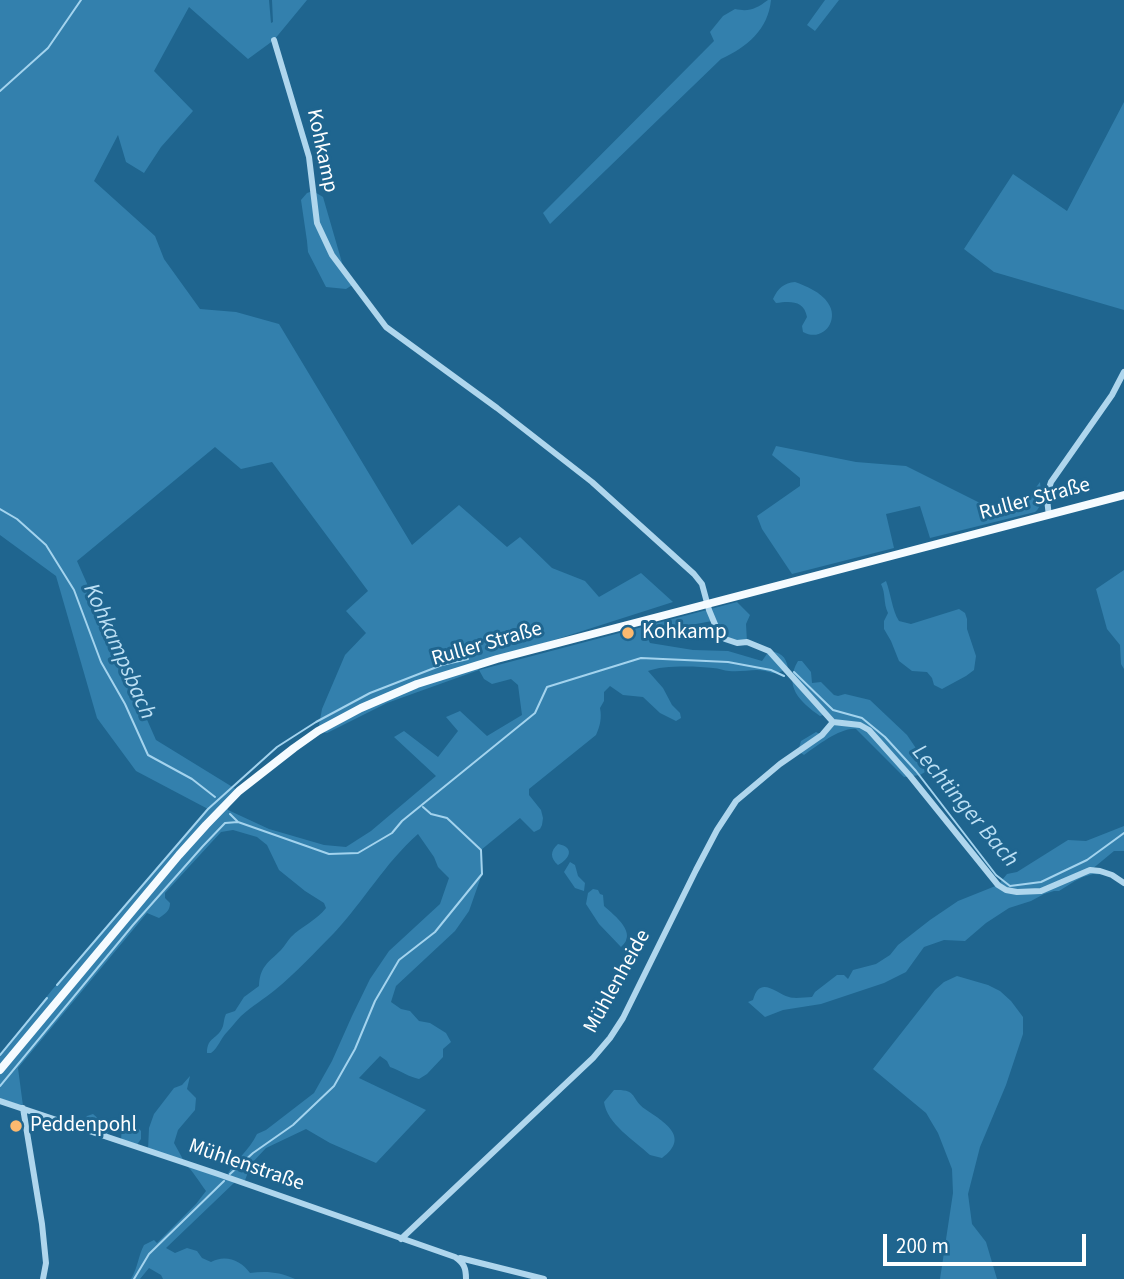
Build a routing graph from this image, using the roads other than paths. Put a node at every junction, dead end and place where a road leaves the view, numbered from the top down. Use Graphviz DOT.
graph roads {
  1 [pos="274,40"];
  2 [pos="1124,372"];
  3 [pos="1124,495"];
  4 [pos="1049,515"];
  5 [pos="708,603"];
  6 [pos="833,722"];
  7 [pos="1124,883"];
  8 [pos="0,1070"];
  9 [pos="0,1101"];
  10 [pos="23,1108"];
  11 [pos="401,1239"];
  12 [pos="455,1256"];
  13 [pos="43,1279"];
  14 [pos="466,1279"];
  15 [pos="544,1279"];
  1 -- 5 [label="street, Kohkamp"];
  2 -- 4 [label="street"];
  3 -- 4 [label="main road, Ruller Straße"];
  4 -- 5 [label="main road, Ruller Straße"];
  5 -- 6 [label="street, Kohkamp"];
  5 -- 8 [label="main road, Ruller Straße"];
  6 -- 7 [label="street"];
  6 -- 11 [label="street, Mühlenheide"];
  9 -- 10 [label="street, Mühlenstraße"];
  10 -- 11 [label="street, Mühlenstraße"];
  10 -- 13 [label="street"];
  11 -- 12 [label="street, Mühlenstraße"];
  12 -- 14 [label="street"];
  12 -- 15 [label="street, Mühlenstraße"];
}
